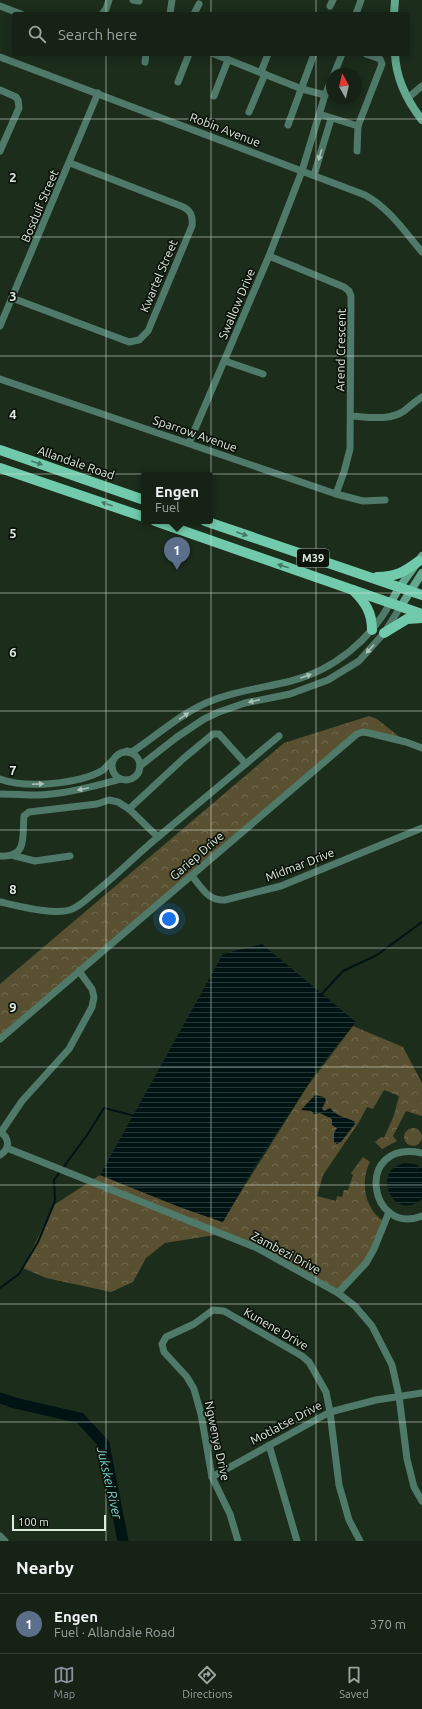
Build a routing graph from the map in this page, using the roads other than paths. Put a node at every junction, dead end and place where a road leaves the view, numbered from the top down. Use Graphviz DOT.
graph roads {
  1 [pos="109,0"];
  2 [pos="172,0"];
  3 [pos="361,0"];
  4 [pos="395,0"];
  5 [pos="199,4"];
  6 [pos="0,6"];
  7 [pos="16,12"];
  8 [pos="104,12"];
  9 [pos="170,12"];
  10 [pos="195,12"];
  11 [pos="357,12"];
  12 [pos="394,12"];
  13 [pos="146,56"];
  14 [pos="188,56"];
  15 [pos="267,56"];
  16 [pos="313,56"];
  17 [pos="341,56"];
  18 [pos="371,56"];
  19 [pos="395,56"];
  20 [pos="0,57"];
  21 [pos="225,57"];
  22 [pos="145,62"];
  23 [pos="336,68"];
  24 [pos="263,73"];
  25 [pos="178,82"];
  26 [pos="422,86"];
  27 [pos="302,89"];
  28 [pos="0,90"];
  29 [pos="98,93"];
  30 [pos="214,96"];
  31 [pos="325,96"];
  32 [pos="409,97"];
  33 [pos="249,112"];
  34 [pos="319,114"];
  35 [pos="331,119"];
  36 [pos="422,120"];
  37 [pos="288,125"];
  38 [pos="358,126"];
  39 [pos="0,151"];
  40 [pos="357,151"];
  41 [pos="70,163"];
  42 [pos="302,171"];
  43 [pos="314,175"];
  44 [pos="422,252"];
  45 [pos="269,256"];
  46 [pos="12,298"];
  47 [pos="0,326"];
  48 [pos="225,361"];
  49 [pos="263,374"];
  50 [pos="0,379"];
  51 [pos="422,397"];
  52 [pos="351,416"];
  53 [pos="189,443"];
  54 [pos="0,450"];
  55 [pos="0,469"];
  56 [pos="336,494"];
  57 [pos="141,499"];
  58 [pos="385,500"];
  59 [pos="141,516"];
  60 [pos="164,524"];
  61 [pos="213,524"];
  62 [pos="420,558"];
  63 [pos="422,573"];
  64 [pos="369,578"];
  65 [pos="399,588"];
  66 [pos="352,589"];
  67 [pos="410,592"];
  68 [pos="422,595"];
  69 [pos="396,604"];
  70 [pos="422,614"];
  71 [pos="422,618"];
  72 [pos="372,630"];
  73 [pos="384,633"];
  74 [pos="278,736"];
  75 [pos="422,748"];
  76 [pos="127,751"];
  77 [pos="112,761"];
  78 [pos="246,764"];
  79 [pos="140,766"];
  80 [pos="0,779"];
  81 [pos="120,779"];
  82 [pos="0,794"];
  83 [pos="129,809"];
  84 [pos="422,828"];
  85 [pos="158,836"];
  86 [pos="0,856"];
  87 [pos="15,856"];
  88 [pos="70,856"];
  89 [pos="192,876"];
  90 [pos="0,902"];
  91 [pos="79,971"];
  92 [pos="0,1039"];
  93 [pos="0,1132"];
  94 [pos="7,1148"];
  95 [pos="422,1153"];
  96 [pos="0,1154"];
  97 [pos="389,1212"];
  98 [pos="422,1216"];
  99 [pos="338,1293"];
  100 [pos="164,1352"];
  101 [pos="422,1393"];
  102 [pos="399,1396"];
  103 [pos="330,1412"];
  104 [pos="269,1445"];
  105 [pos="212,1476"];
  106 [pos="422,1501"];
  107 [pos="0,1536"];
  108 [pos="5,1541"];
  109 [pos="238,1541"];
  110 [pos="297,1541"];
  111 [pos="360,1541"];
  1 -- 8 [label="street"];
  2 -- 9 [label="street"];
  3 -- 11 [label="street"];
  4 -- 12 [label="street"];
  5 -- 10 [label="street"];
  6 -- 7 [label="street"];
  13 -- 22 [label="street"];
  14 -- 25 [label="street"];
  15 -- 24 [label="street"];
  16 -- 27 [label="street"];
  17 -- 23 [label="street"];
  18 -- 38 [label="street"];
  19 -- 32 [label="street"];
  20 -- 29 [label="street, Robin Avenue"];
  21 -- 24 [label="street"];
  21 -- 30 [label="street"];
  24 -- 27 [label="street"];
  24 -- 33 [label="street"];
  26 -- 32 [label="street"];
  27 -- 31 [label="street"];
  27 -- 37 [label="street"];
  28 -- 39 [label="street"];
  29 -- 41 [label="street, Bosduif Street"];
  29 -- 42 [label="street, Robin Avenue"];
  31 -- 34 [label="street, Swallow Drive"];
  32 -- 36 [label="street"];
  34 -- 35 [label="street"];
  34 -- 42 [label="street, Swallow Drive"];
  35 -- 38 [label="street"];
  35 -- 43 [label="street, one-way"];
  38 -- 40 [label="street"];
  41 -- 46 [label="street, Bosduif Street"];
  41 -- 46 [label="street, Kwartel Street"];
  42 -- 43 [label="street, Robin Avenue"];
  42 -- 45 [label="street, Swallow Drive"];
  43 -- 44 [label="street, Robin Avenue"];
  45 -- 48 [label="street, Swallow Drive"];
  45 -- 52 [label="street, Arend Crescent"];
  46 -- 47 [label="street, Bosduif Street"];
  48 -- 49 [label="street"];
  48 -- 53 [label="street, Swallow Drive"];
  50 -- 53 [label="street, Sparrow Avenue"];
  51 -- 52 [label="street"];
  52 -- 56 [label="street, Arend Crescent"];
  53 -- 56 [label="street, Sparrow Avenue"];
  54 -- 57 [label="main road, Allandale Road, one-way"];
  59 -- 55 [label="main road, one-way"];
  56 -- 58 [label="street, Sparrow Avenue"];
  66 -- 60 [label="main road, M39, one-way"];
  61 -- 64 [label="main road, M39, one-way"];
  62 -- 64 [label="main road"];
  62 -- 65 [label="street"];
  63 -- 67 [label="street"];
  64 -- 65 [label="main road, M39"];
  65 -- 67 [label="main road, M39"];
  65 -- 69 [label="street"];
  66 -- 69 [label="main road, M39"];
  66 -- 72 [label="main road"];
  67 -- 68 [label="main road, M39"];
  67 -- 69 [label="street"];
  69 -- 70 [label="main road, M39"];
  69 -- 72 [label="street"];
  69 -- 73 [label="street"];
  71 -- 73 [label="main road"];
  76 -- 72 [label="street, one-way"];
  73 -- 79 [label="street, one-way"];
  74 -- 78 [label="street"];
  75 -- 89 [label="street, Gariep Drive"];
  76 -- 77 [label="street"];
  76 -- 79 [label="street"];
  80 -- 77 [label="street, one-way"];
  77 -- 81 [label="street"];
  78 -- 83 [label="street"];
  78 -- 85 [label="street"];
  79 -- 81 [label="street"];
  81 -- 82 [label="street, one-way"];
  83 -- 85 [label="street"];
  83 -- 87 [label="street"];
  84 -- 89 [label="street, Midmar Drive"];
  85 -- 90 [label="street"];
  86 -- 87 [label="street"];
  87 -- 88 [label="street"];
  89 -- 91 [label="street, Gariep Drive"];
  91 -- 92 [label="street, Gariep Drive"];
  91 -- 93 [label="street"];
  93 -- 94 [label="street"];
  94 -- 96 [label="street"];
  94 -- 99 [label="street, Zambezi Drive"];
  95 -- 97 [label="street"];
  97 -- 98 [label="street"];
  97 -- 99 [label="street"];
  99 -- 102 [label="street, Zambezi Drive"];
  100 -- 103 [label="street, Kunene Drive"];
  100 -- 105 [label="street, Ngwenya Drive"];
  101 -- 102 [label="street, Motlatse Drive"];
  102 -- 103 [label="street, Motlatse Drive"];
  102 -- 106 [label="street, Zambezi Drive"];
  103 -- 104 [label="street, Motlatse Drive"];
  103 -- 111 [label="street, Kunene Drive"];
  104 -- 105 [label="street, Motlatse Drive"];
  104 -- 110 [label="street"];
  105 -- 109 [label="street, Ngwenya Drive"];
  107 -- 108 [label="street"];
}
